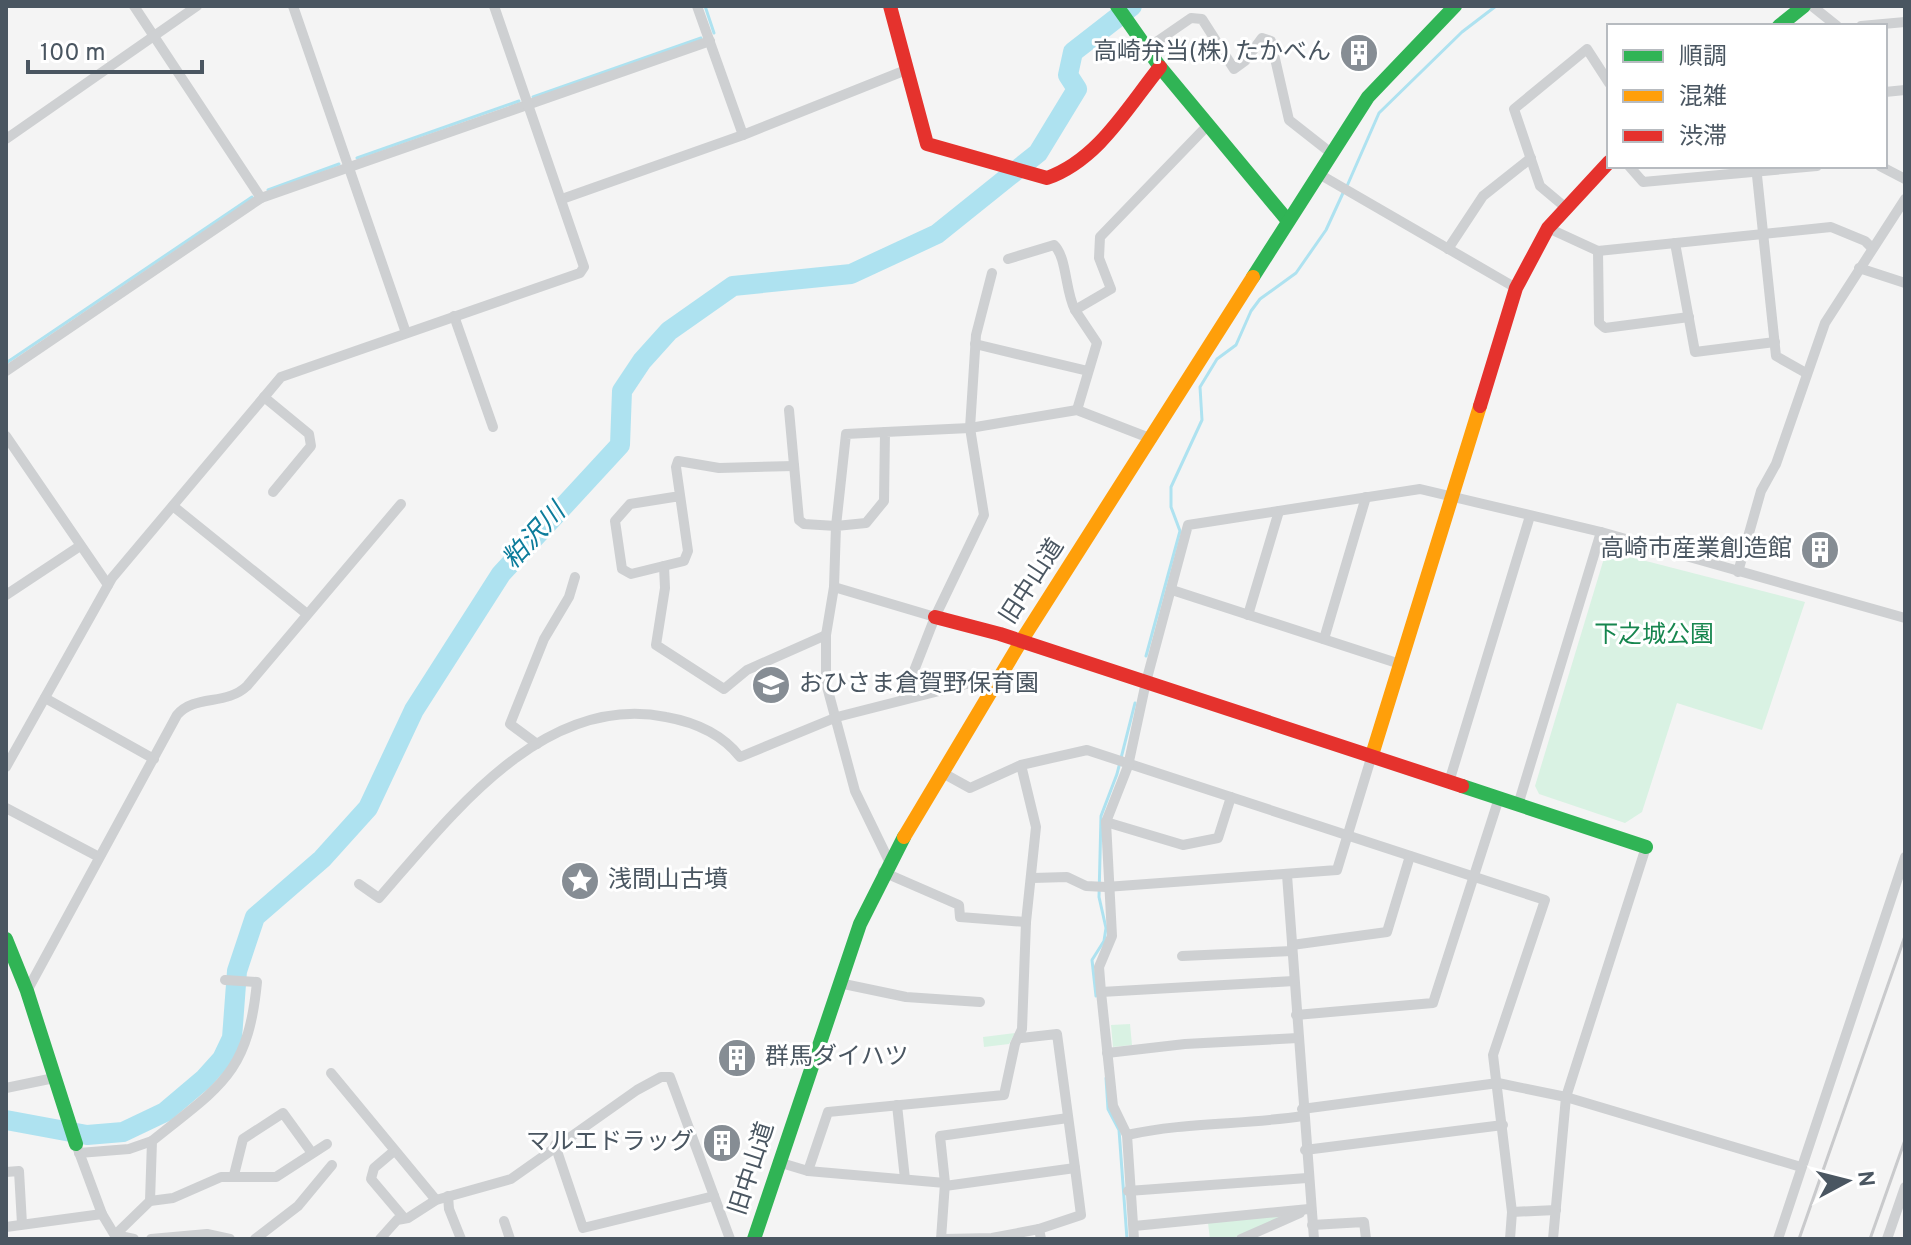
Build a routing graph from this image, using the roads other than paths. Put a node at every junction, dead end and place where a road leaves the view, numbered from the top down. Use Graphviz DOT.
graph roads {
  1 [pos="134,6"];
  2 [pos="197,6"];
  3 [pos="293,6"];
  4 [pos="494,6"];
  5 [pos="697,6"];
  6 [pos="890,6"];
  7 [pos="1455,6"];
  8 [pos="1804,6"];
  9 [pos="1812,6"];
  10 [pos="1118,8"];
  11 [pos="1905,22"];
  12 [pos="1782,24"];
  13 [pos="1834,24"];
  14 [pos="1883,24"];
  15 [pos="156,38"];
  16 [pos="710,41"];
  17 [pos="1146,49"];
  18 [pos="1160,67"];
  19 [pos="906,70"];
  20 [pos="1607,80"];
  21 [pos="529,105"];
  22 [pos="1208,125"];
  23 [pos="743,135"];
  24 [pos="6,139"];
  25 [pos="1331,153"];
  26 [pos="1531,158"];
  27 [pos="1607,164"];
  28 [pos="350,168"];
  29 [pos="1631,168"];
  30 [pos="1776,168"];
  31 [pos="1884,168"];
  32 [pos="1756,169"];
  33 [pos="1319,174"];
  34 [pos="1905,179"];
  35 [pos="261,198"];
  36 [pos="562,199"];
  37 [pos="1905,199"];
  38 [pos="1565,207"];
  39 [pos="1288,221"];
  40 [pos="1548,228"];
  41 [pos="1763,233"];
  42 [pos="1675,243"];
  43 [pos="1872,248"];
  44 [pos="1448,249"];
  45 [pos="1598,251"];
  46 [pos="1008,259"];
  47 [pos="1859,268"];
  48 [pos="992,273"];
  49 [pos="1905,283"];
  50 [pos="1516,288"];
  51 [pos="1075,310"];
  52 [pos="454,316"];
  53 [pos="1689,317"];
  54 [pos="406,333"];
  55 [pos="1775,342"];
  56 [pos="975,344"];
  57 [pos="6,371"];
  58 [pos="1088,371"];
  59 [pos="1806,373"];
  60 [pos="264,397"];
  61 [pos="789,410"];
  62 [pos="1077,410"];
  63 [pos="493,427"];
  64 [pos="970,428"];
  65 [pos="885,432"];
  66 [pos="6,436"];
  67 [pos="1152,439"];
  68 [pos="794,466"];
  69 [pos="273,492"];
  70 [pos="1450,495"];
  71 [pos="680,496"];
  72 [pos="1366,497"];
  73 [pos="401,504"];
  74 [pos="173,506"];
  75 [pos="1279,511"];
  76 [pos="1530,516"];
  77 [pos="836,526"];
  78 [pos="1601,532"];
  79 [pos="80,546"];
  80 [pos="664,566"];
  81 [pos="1738,572"];
  82 [pos="575,577"];
  83 [pos="108,585"];
  84 [pos="834,587"];
  85 [pos="1172,590"];
  86 [pos="6,595"];
  87 [pos="307,614"];
  88 [pos="1248,615"];
  89 [pos="935,617"];
  90 [pos="1905,618"];
  91 [pos="826,635"];
  92 [pos="1324,639"];
  93 [pos="1020,643"];
  94 [pos="1400,664"];
  95 [pos="1003,675"];
  96 [pos="1146,682"];
  97 [pos="45,698"];
  98 [pos="903,699"];
  99 [pos="837,717"];
  100 [pos="537,744"];
  101 [pos="1372,755"];
  102 [pos="154,759"];
  103 [pos="1021,765"];
  104 [pos="1128,766"];
  105 [pos="6,767"];
  106 [pos="941,772"];
  107 [pos="1449,782"];
  108 [pos="1231,797"];
  109 [pos="1499,798"];
  110 [pos="1518,805"];
  111 [pos="6,808"];
  112 [pos="1106,822"];
  113 [pos="1348,836"];
  114 [pos="1646,847"];
  115 [pos="1410,856"];
  116 [pos="99,857"];
  117 [pos="1905,857"];
  118 [pos="886,866"];
  119 [pos="1287,875"];
  120 [pos="1475,877"];
  121 [pos="1033,878"];
  122 [pos="359,884"];
  123 [pos="1106,887"];
  124 [pos="1026,922"];
  125 [pos="6,939"];
  126 [pos="1292,948"];
  127 [pos="1182,956"];
  128 [pos="225,980"];
  129 [pos="1294,981"];
  130 [pos="839,983"];
  131 [pos="27,991"];
  132 [pos="1101,992"];
  133 [pos="980,1002"];
  134 [pos="1296,1015"];
  135 [pos="1021,1038"];
  136 [pos="1298,1038"];
  137 [pos="1107,1053"];
  138 [pos="331,1073"];
  139 [pos="54,1078"];
  140 [pos="1498,1083"];
  141 [pos="6,1088"];
  142 [pos="1566,1097"];
  143 [pos="897,1105"];
  144 [pos="1302,1112"];
  145 [pos="1068,1118"];
  146 [pos="1503,1125"];
  147 [pos="1127,1135"];
  148 [pos="152,1141"];
  149 [pos="327,1144"];
  150 [pos="555,1145"];
  151 [pos="78,1149"];
  152 [pos="1305,1150"];
  153 [pos="394,1151"];
  154 [pos="312,1153"];
  155 [pos="778,1162"];
  156 [pos="332,1165"];
  157 [pos="1801,1167"];
  158 [pos="1075,1168"];
  159 [pos="808,1171"];
  160 [pos="6,1172"];
  161 [pos="234,1175"];
  162 [pos="1307,1178"];
  163 [pos="905,1179"];
  164 [pos="945,1184"];
  165 [pos="1905,1187"];
  166 [pos="1128,1191"];
  167 [pos="448,1196"];
  168 [pos="714,1196"];
  169 [pos="436,1200"];
  170 [pos="150,1201"];
  171 [pos="1309,1209"];
  172 [pos="1556,1210"];
  173 [pos="1512,1212"];
  174 [pos="102,1214"];
  175 [pos="404,1218"];
  176 [pos="504,1221"];
  177 [pos="22,1224"];
  178 [pos="1312,1225"];
  179 [pos="1134,1226"];
  180 [pos="6,1227"];
  181 [pos="1040,1234"];
  182 [pos="271,1235"];
  183 [pos="116,1237"];
  184 [pos="383,1238"];
  185 [pos="134,1239"];
  186 [pos="151,1239"];
  187 [pos="230,1239"];
  188 [pos="255,1239"];
  189 [pos="461,1239"];
  190 [pos="510,1239"];
  191 [pos="730,1239"];
  192 [pos="754,1239"];
  193 [pos="942,1239"];
  194 [pos="1134,1239"];
  195 [pos="1241,1239"];
  196 [pos="1314,1239"];
  197 [pos="1366,1239"];
  198 [pos="1510,1239"];
  199 [pos="1553,1239"];
  200 [pos="1778,1239"];
  201 [pos="1887,1239"];
  1 -- 15 [label="street"];
  2 -- 15 [label="street"];
  3 -- 28 [label="street"];
  4 -- 21 [label="street"];
  5 -- 16 [label="street"];
  6 -- 19 [label="street"];
  7 -- 25 [label="street, 旧中山道"];
  8 -- 12 [label="street"];
  9 -- 13 [label="street"];
  10 -- 17 [label="street"];
  11 -- 14 [label="street"];
  15 -- 24 [label="street"];
  15 -- 35 [label="street"];
  16 -- 21 [label="street"];
  16 -- 23 [label="street"];
  17 -- 18 [label="street"];
  17 -- 25 [label="street"];
  18 -- 19 [label="street"];
  18 -- 22 [label="street"];
  19 -- 23 [label="street"];
  20 -- 26 [label="street"];
  21 -- 28 [label="street"];
  21 -- 36 [label="street"];
  22 -- 39 [label="street"];
  22 -- 51 [label="street"];
  23 -- 36 [label="street"];
  25 -- 33 [label="street, 旧中山道"];
  26 -- 38 [label="street"];
  26 -- 44 [label="street"];
  27 -- 38 [label="street"];
  28 -- 35 [label="street"];
  28 -- 54 [label="street"];
  29 -- 32 [label="street"];
  30 -- 32 [label="street"];
  31 -- 34 [label="street"];
  32 -- 41 [label="street"];
  33 -- 39 [label="street, 旧中山道"];
  33 -- 44 [label="street"];
  35 -- 57 [label="street"];
  36 -- 52 [label="street"];
  37 -- 43 [label="street"];
  38 -- 40 [label="street"];
  39 -- 67 [label="street, 旧中山道"];
  40 -- 45 [label="street"];
  40 -- 50 [label="street"];
  41 -- 42 [label="street"];
  41 -- 43 [label="street"];
  41 -- 55 [label="street"];
  42 -- 45 [label="street"];
  42 -- 53 [label="street"];
  43 -- 47 [label="street"];
  44 -- 50 [label="street"];
  45 -- 53 [label="street"];
  46 -- 51 [label="street"];
  47 -- 49 [label="street"];
  47 -- 59 [label="street"];
  48 -- 56 [label="street"];
  50 -- 70 [label="street"];
  51 -- 58 [label="street"];
  52 -- 54 [label="street"];
  52 -- 63 [label="street"];
  53 -- 55 [label="street"];
  54 -- 60 [label="street"];
  55 -- 59 [label="street"];
  56 -- 58 [label="street"];
  56 -- 64 [label="street"];
  58 -- 62 [label="street"];
  59 -- 81 [label="street"];
  60 -- 69 [label="street"];
  60 -- 74 [label="street"];
  61 -- 68 [label="street"];
  62 -- 64 [label="street"];
  62 -- 67 [label="street"];
  64 -- 65 [label="street"];
  64 -- 89 [label="street"];
  65 -- 77 [label="street"];
  65 -- 77 [label="street"];
  66 -- 79 [label="street"];
  67 -- 93 [label="street, 旧中山道"];
  68 -- 71 [label="street"];
  68 -- 77 [label="street"];
  70 -- 72 [label="street"];
  70 -- 76 [label="street"];
  70 -- 94 [label="street"];
  71 -- 80 [label="street"];
  71 -- 80 [label="street"];
  72 -- 75 [label="street"];
  72 -- 92 [label="street"];
  73 -- 87 [label="street"];
  74 -- 83 [label="street"];
  74 -- 87 [label="street"];
  75 -- 85 [label="street"];
  75 -- 88 [label="street"];
  76 -- 78 [label="street"];
  76 -- 107 [label="street"];
  77 -- 84 [label="street"];
  78 -- 81 [label="street"];
  78 -- 110 [label="street"];
  79 -- 83 [label="street"];
  79 -- 86 [label="street"];
  80 -- 91 [label="street"];
  81 -- 90 [label="street"];
  82 -- 100 [label="street"];
  83 -- 97 [label="street"];
  84 -- 89 [label="street"];
  84 -- 91 [label="street"];
  85 -- 88 [label="street"];
  85 -- 96 [label="street"];
  87 -- 102 [label="street"];
  88 -- 92 [label="street"];
  89 -- 93 [label="street"];
  89 -- 98 [label="street"];
  91 -- 99 [label="street"];
  92 -- 94 [label="street"];
  93 -- 95 [label="street, 旧中山道"];
  93 -- 96 [label="street"];
  94 -- 101 [label="street"];
  95 -- 98 [label="street"];
  95 -- 106 [label="street, 旧中山道"];
  96 -- 101 [label="street"];
  96 -- 104 [label="street"];
  97 -- 102 [label="street"];
  97 -- 105 [label="street"];
  98 -- 99 [label="street"];
  99 -- 100 [label="street"];
  99 -- 118 [label="street"];
  100 -- 122 [label="street"];
  101 -- 107 [label="street"];
  101 -- 113 [label="street"];
  102 -- 116 [label="street"];
  103 -- 104 [label="street"];
  103 -- 106 [label="street"];
  103 -- 121 [label="street"];
  104 -- 108 [label="street"];
  104 -- 112 [label="street"];
  106 -- 118 [label="street, 旧中山道"];
  107 -- 109 [label="street"];
  108 -- 112 [label="street"];
  108 -- 113 [label="street"];
  109 -- 110 [label="street"];
  109 -- 120 [label="street"];
  110 -- 114 [label="street"];
  111 -- 116 [label="street"];
  112 -- 123 [label="street"];
  113 -- 115 [label="street"];
  113 -- 119 [label="street"];
  114 -- 142 [label="street"];
  115 -- 120 [label="street"];
  115 -- 126 [label="street"];
  116 -- 131 [label="street"];
  117 -- 157 [label="street"];
  118 -- 124 [label="street"];
  118 -- 130 [label="street, 旧中山道"];
  119 -- 123 [label="street"];
  119 -- 126 [label="street"];
  120 -- 134 [label="street"];
  120 -- 140 [label="street"];
  121 -- 123 [label="street"];
  121 -- 124 [label="street"];
  123 -- 132 [label="street"];
  124 -- 135 [label="street"];
  125 -- 131 [label="street"];
  126 -- 127 [label="street"];
  126 -- 129 [label="street"];
  128 -- 148 [label="street"];
  129 -- 132 [label="street"];
  129 -- 134 [label="street"];
  130 -- 133 [label="street"];
  130 -- 155 [label="street, 旧中山道"];
  131 -- 139 [label="street"];
  132 -- 137 [label="street"];
  134 -- 136 [label="street"];
  135 -- 143 [label="street"];
  135 -- 145 [label="street"];
  136 -- 137 [label="street"];
  136 -- 144 [label="street"];
  137 -- 147 [label="street"];
  138 -- 153 [label="street"];
  139 -- 141 [label="street"];
  139 -- 151 [label="street"];
  140 -- 142 [label="street"];
  140 -- 144 [label="street"];
  140 -- 146 [label="street"];
  142 -- 157 [label="street"];
  142 -- 172 [label="street"];
  143 -- 159 [label="street"];
  143 -- 163 [label="street"];
  144 -- 147 [label="street"];
  144 -- 152 [label="street"];
  145 -- 158 [label="street"];
  145 -- 164 [label="street"];
  146 -- 152 [label="street"];
  146 -- 173 [label="street"];
  147 -- 166 [label="street"];
  148 -- 151 [label="street"];
  148 -- 170 [label="street"];
  149 -- 154 [label="street"];
  150 -- 167 [label="street"];
  150 -- 168 [label="street"];
  150 -- 168 [label="street"];
  151 -- 174 [label="street"];
  152 -- 162 [label="street"];
  153 -- 169 [label="street"];
  153 -- 175 [label="street"];
  154 -- 161 [label="street"];
  154 -- 161 [label="street"];
  155 -- 159 [label="street"];
  155 -- 192 [label="street, 旧中山道"];
  156 -- 182 [label="street"];
  157 -- 200 [label="street"];
  158 -- 164 [label="street"];
  158 -- 181 [label="street"];
  159 -- 163 [label="street"];
  160 -- 177 [label="street"];
  161 -- 170 [label="street"];
  162 -- 166 [label="street"];
  162 -- 171 [label="street"];
  163 -- 164 [label="street"];
  164 -- 193 [label="street"];
  165 -- 201 [label="street"];
  166 -- 179 [label="street"];
  167 -- 169 [label="street"];
  167 -- 189 [label="street"];
  168 -- 191 [label="street"];
  169 -- 175 [label="street"];
  170 -- 183 [label="street"];
  171 -- 178 [label="street"];
  171 -- 179 [label="street"];
  171 -- 195 [label="street"];
  172 -- 173 [label="street"];
  172 -- 199 [label="street"];
  173 -- 198 [label="street"];
  174 -- 177 [label="street"];
  174 -- 183 [label="street"];
  175 -- 184 [label="street"];
  176 -- 190 [label="street"];
  177 -- 180 [label="street"];
  178 -- 196 [label="street"];
  178 -- 197 [label="street"];
  179 -- 194 [label="street"];
  181 -- 193 [label="street"];
  182 -- 188 [label="street"];
  183 -- 185 [label="street"];
  186 -- 187 [label="street"];
}
